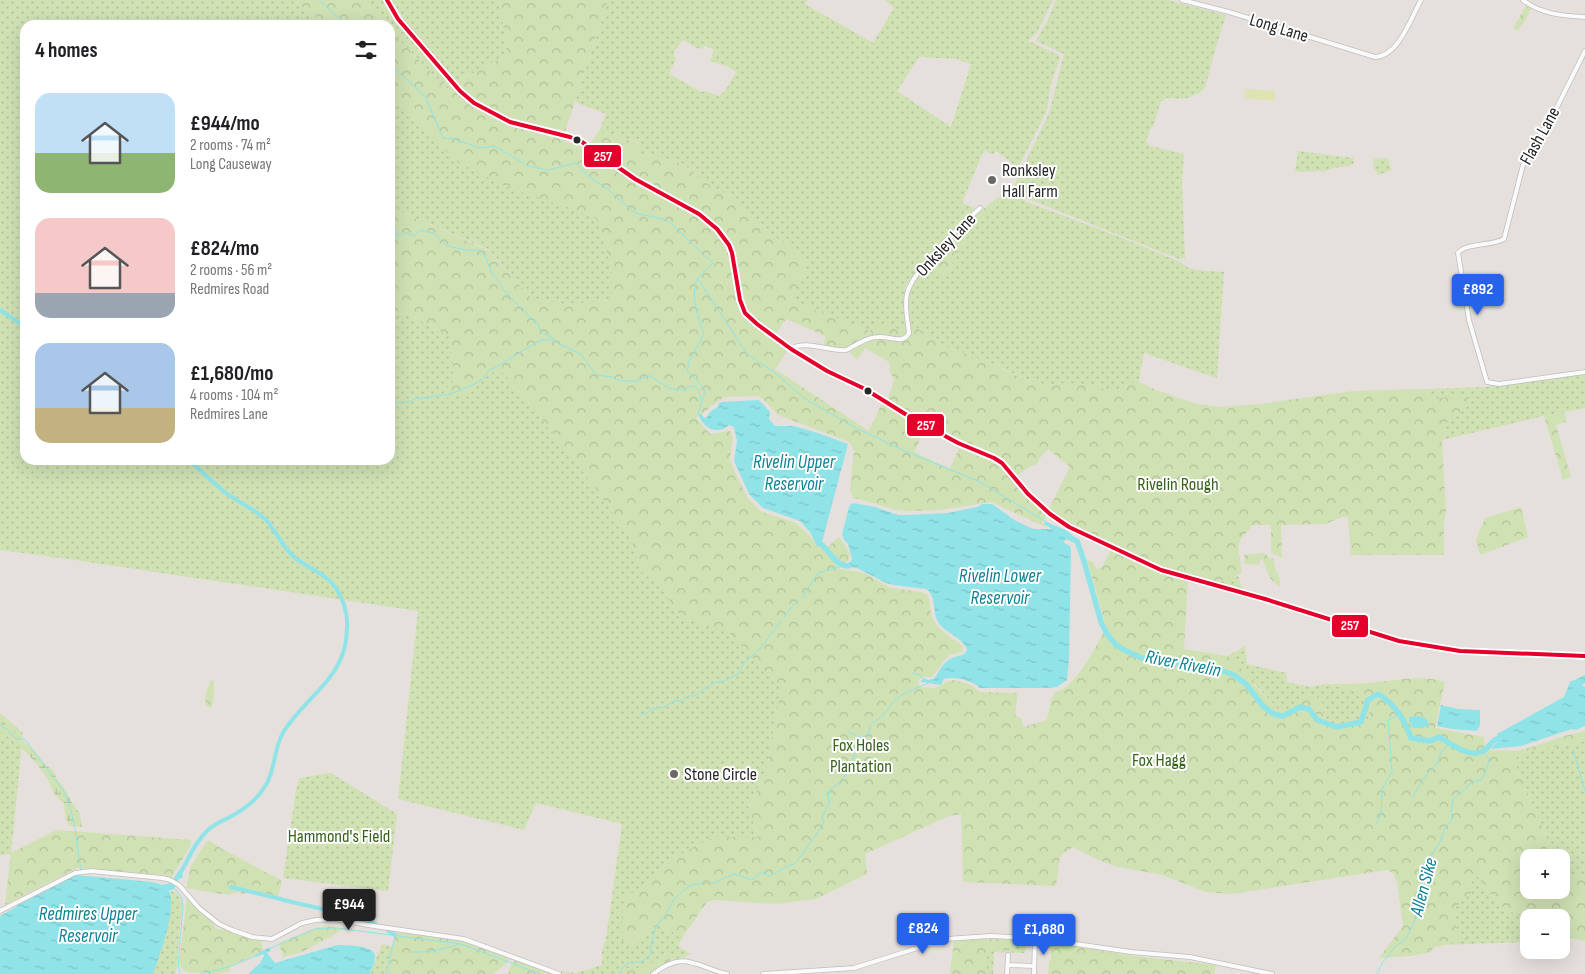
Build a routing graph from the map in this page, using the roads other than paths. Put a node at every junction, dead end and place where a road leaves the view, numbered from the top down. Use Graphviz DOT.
graph roads {
  1 [pos="387,0"];
  2 [pos="1182,0"];
  3 [pos="1421,0"];
  4 [pos="1523,0"];
  5 [pos="1585,17"];
  6 [pos="1585,51"];
  7 [pos="980,208"];
  8 [pos="790,349"];
  9 [pos="1585,372"];
  10 [pos="1585,656"];
  11 [pos="0,910"];
  12 [pos="1035,938"];
  13 [pos="1008,954"];
  14 [pos="1008,965"];
  15 [pos="1034,966"];
  16 [pos="707,967"];
  17 [pos="559,974"];
  18 [pos="653,974"];
  19 [pos="706,974"];
  20 [pos="727,974"];
  21 [pos="763,974"];
  22 [pos="1007,974"];
  23 [pos="1034,974"];
  24 [pos="1272,974"];
  1 -- 8 [label="main road"];
  2 -- 3 [label="street, Long Lane"];
  4 -- 5 [label="street"];
  6 -- 9 [label="street, Flash Lane"];
  7 -- 8 [label="street, Onksley Lane"];
  8 -- 10 [label="main road"];
  11 -- 17 [label="street"];
  12 -- 15 [label="street"];
  12 -- 21 [label="street"];
  12 -- 24 [label="street"];
  13 -- 14 [label="street"];
  14 -- 15 [label="street"];
  14 -- 22 [label="street"];
  15 -- 23 [label="street"];
  16 -- 18 [label="street"];
  16 -- 19 [label="street"];
  16 -- 20 [label="street"];
}
